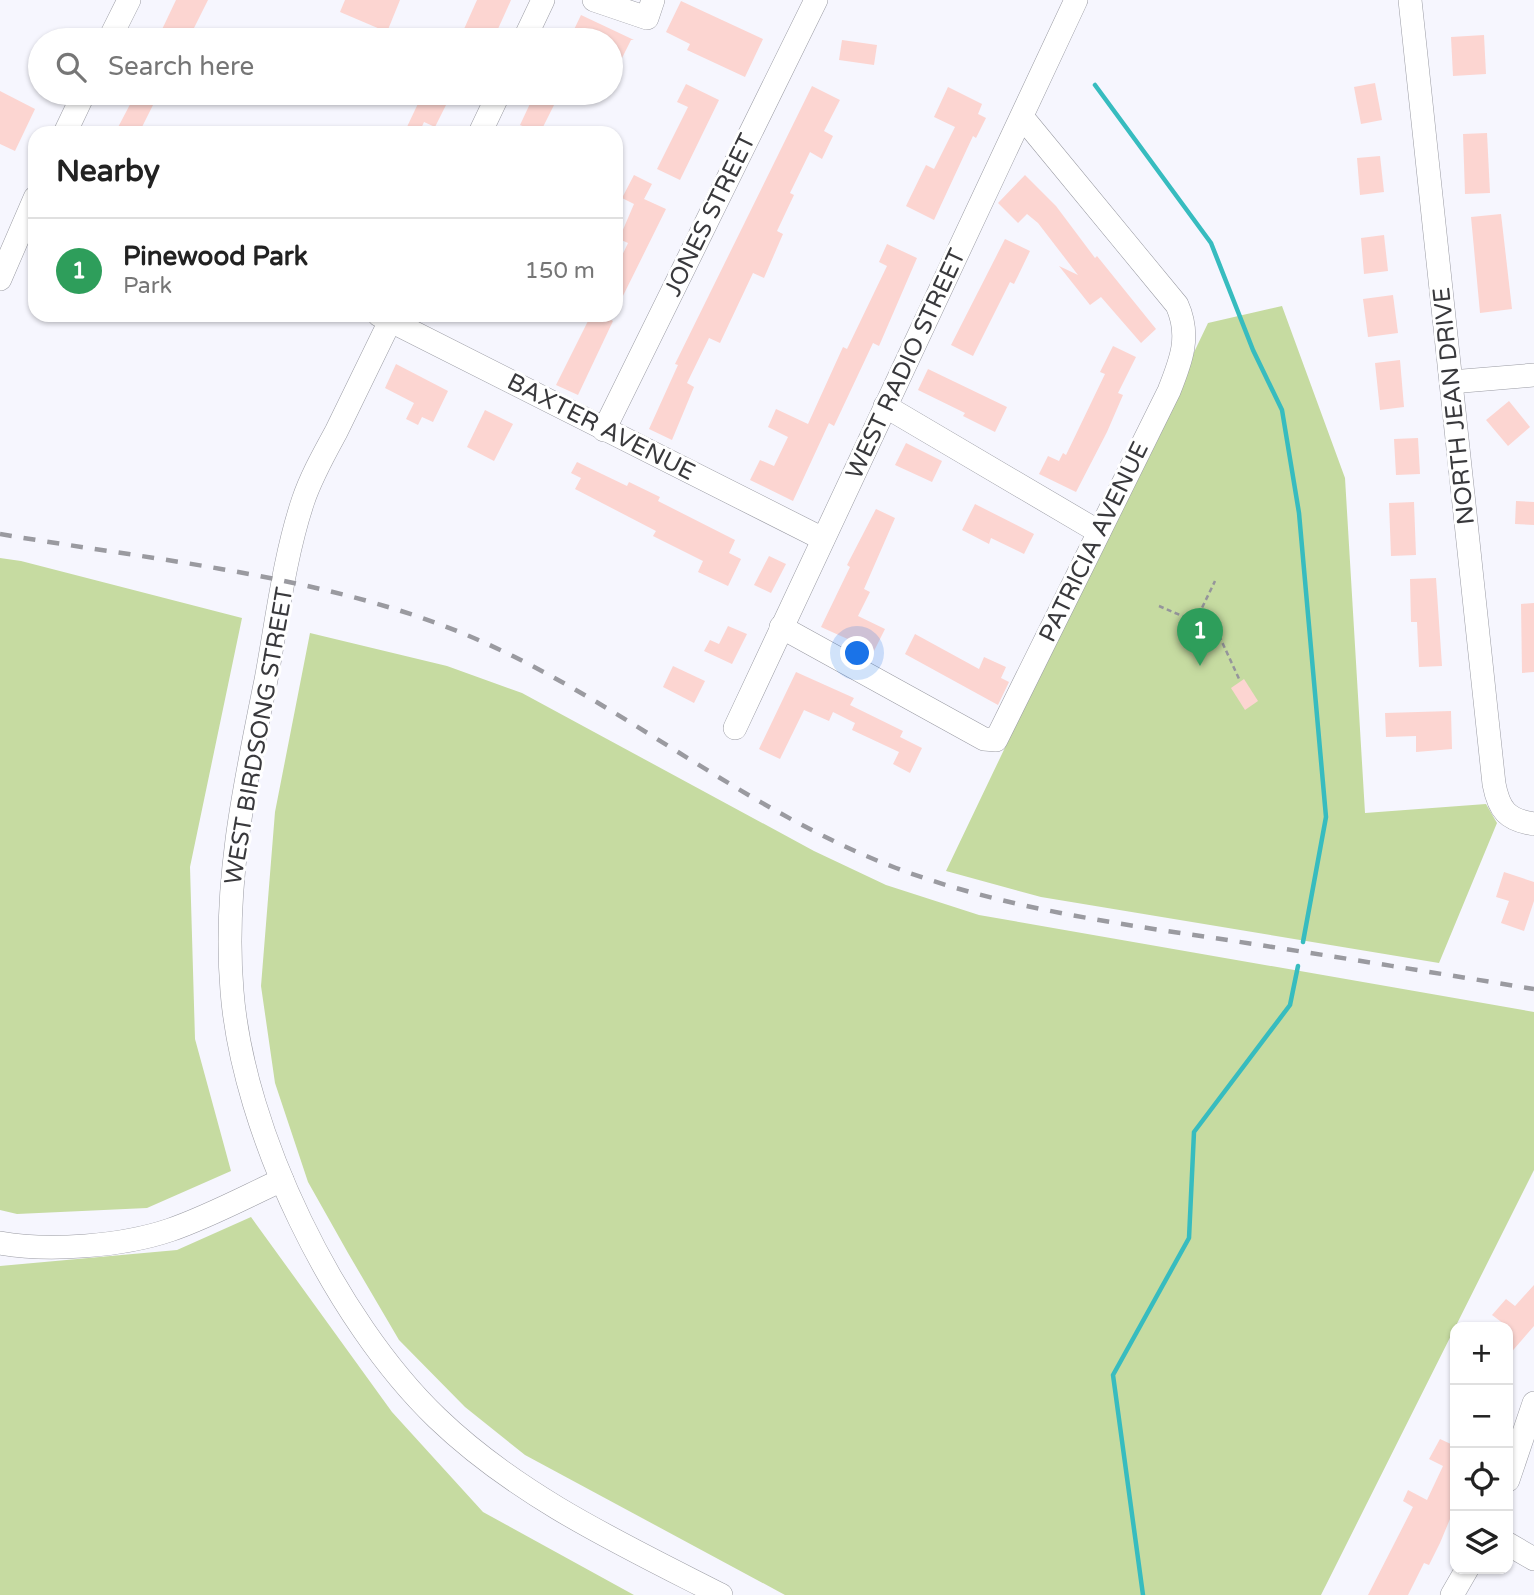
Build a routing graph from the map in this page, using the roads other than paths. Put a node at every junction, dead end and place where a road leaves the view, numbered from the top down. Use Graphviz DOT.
graph roads {
  1 [pos="129,0"];
  2 [pos="543,0"];
  3 [pos="653,0"];
  4 [pos="816,0"];
  5 [pos="1076,0"];
  6 [pos="1410,0"];
  7 [pos="599,1"];
  8 [pos="115,28"];
  9 [pos="530,28"];
  10 [pos="78,105"];
  11 [pos="493,105"];
  12 [pos="1023,118"];
  13 [pos="68,126"];
  14 [pos="483,126"];
  15 [pos="28,214"];
  16 [pos="0,279"];
  17 [pos="385,322"];
  18 [pos="397,322"];
  19 [pos="1534,375"];
  20 [pos="1451,382"];
  21 [pos="885,406"];
  22 [pos="604,430"];
  23 [pos="1098,532"];
  24 [pos="823,539"];
  25 [pos="781,627"];
  26 [pos="735,728"];
  27 [pos="1534,824"];
  28 [pos="282,1180"];
  29 [pos="0,1244"];
  30 [pos="1534,1403"];
  31 [pos="1513,1465"];
  32 [pos="1513,1547"];
  33 [pos="1534,1559"];
  34 [pos="1464,1574"];
  35 [pos="721,1595"];
  36 [pos="1452,1595"];
  1 -- 8 [label="street"];
  2 -- 9 [label="street"];
  3 -- 7 [label="street"];
  4 -- 22 [label="street, JONES STREET"];
  5 -- 12 [label="street, WEST RADIO STREET"];
  6 -- 20 [label="street, NORTH JEAN DRIVE"];
  10 -- 13 [label="street"];
  11 -- 14 [label="street"];
  12 -- 21 [label="street, WEST RADIO STREET"];
  12 -- 23 [label="street, PATRICIA AVENUE"];
  15 -- 16 [label="street"];
  17 -- 28 [label="street, WEST BIRDSONG STREET"];
  18 -- 22 [label="street, BAXTER AVENUE"];
  19 -- 20 [label="street"];
  20 -- 27 [label="street, NORTH JEAN DRIVE"];
  21 -- 23 [label="street"];
  21 -- 24 [label="street, WEST RADIO STREET"];
  22 -- 24 [label="street, BAXTER AVENUE"];
  23 -- 25 [label="street, PATRICIA AVENUE"];
  24 -- 25 [label="street, WEST RADIO STREET"];
  25 -- 26 [label="street, WEST RADIO STREET"];
  28 -- 29 [label="street"];
  28 -- 35 [label="street, WEST BIRDSONG STREET"];
  30 -- 31 [label="street"];
  32 -- 33 [label="street"];
  34 -- 36 [label="street"];
}
